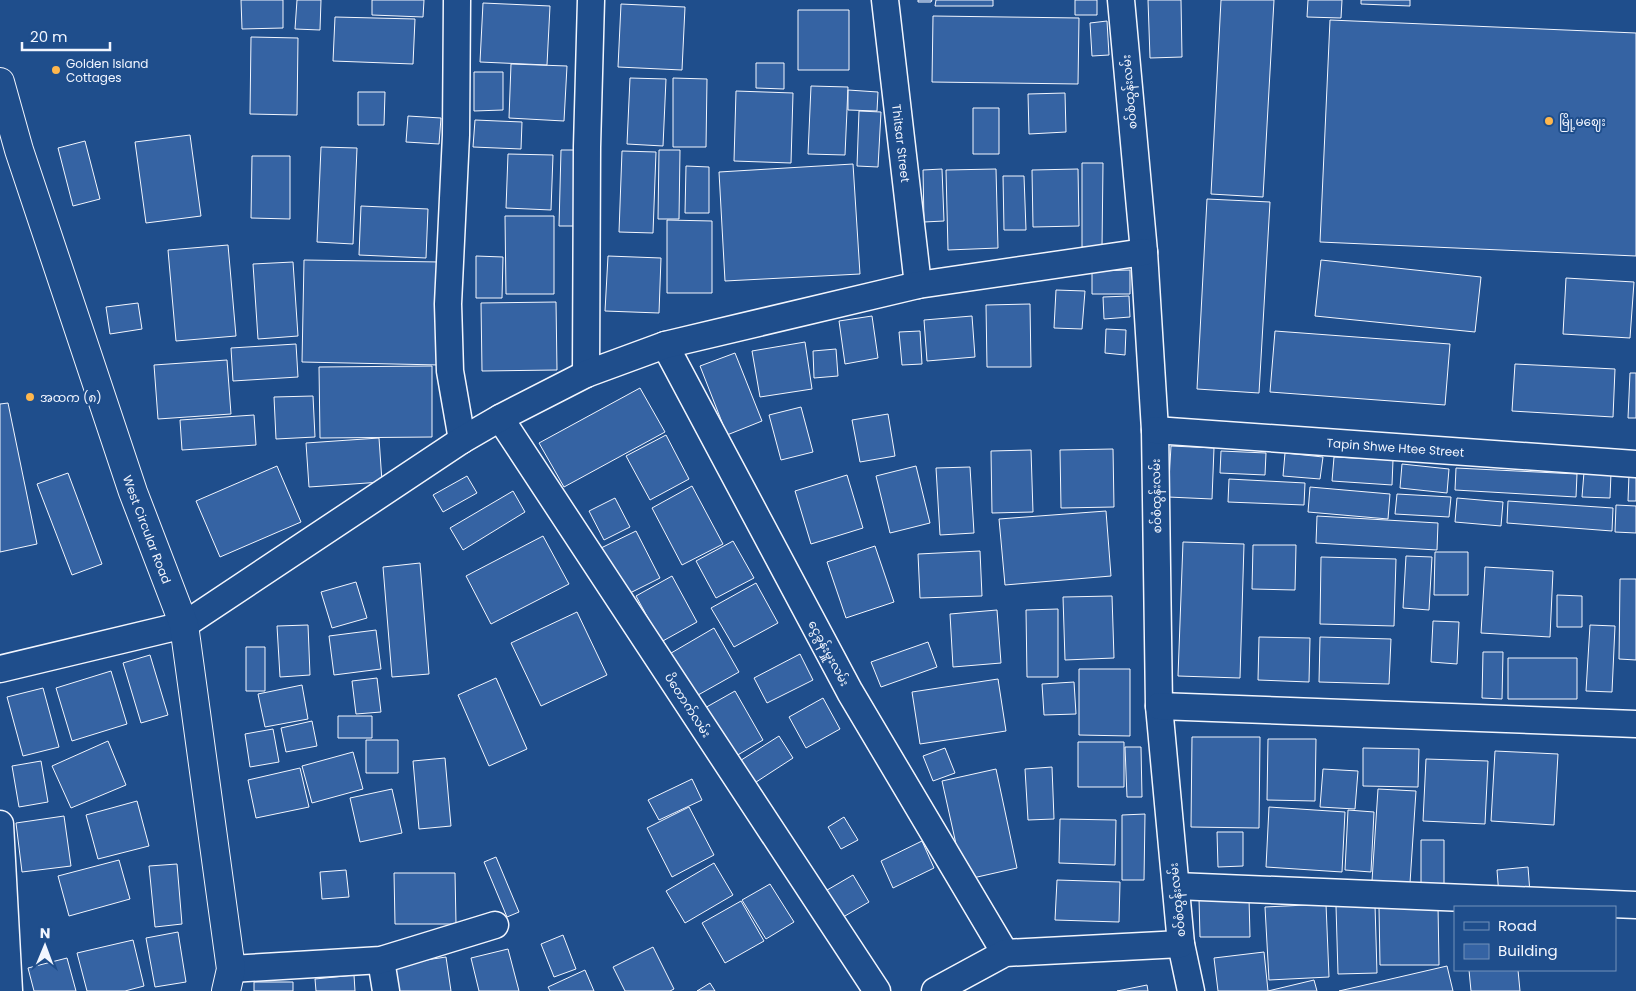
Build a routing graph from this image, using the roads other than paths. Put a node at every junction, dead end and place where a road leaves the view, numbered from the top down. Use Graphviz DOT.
graph roads {
  1 [pos="457,0"];
  2 [pos="591,0"];
  3 [pos="884,0"];
  4 [pos="1121,0"];
  5 [pos="0,82"];
  6 [pos="1144,252"];
  7 [pos="918,285"];
  8 [pos="664,345"];
  9 [pos="586,374"];
  10 [pos="500,418"];
  11 [pos="1155,430"];
  12 [pos="462,440"];
  13 [pos="1636,464"];
  14 [pos="184,625"];
  15 [pos="0,669"];
  16 [pos="1159,706"];
  17 [pos="1636,724"];
  18 [pos="0,824"];
  19 [pos="1176,886"];
  20 [pos="1636,905"];
  21 [pos="494,925"];
  22 [pos="1181,944"];
  23 [pos="1006,953"];
  24 [pos="381,960"];
  25 [pos="229,980"];
  26 [pos="9,991"];
  27 [pos="386,991"];
  28 [pos="877,991"];
  29 [pos="935,991"];
  30 [pos="1192,991"];
  1 -- 12 [label="street"];
  2 -- 9 [label="street"];
  3 -- 7 [label="street, Thitsar Street"];
  4 -- 6 [label="street, စဝ်စံထွန်းလမ်း"];
  5 -- 14 [label="street, West Circular Road"];
  6 -- 7 [label="street"];
  6 -- 11 [label="street, စဝ်စံထွန်းလမ်း"];
  7 -- 8 [label="street"];
  8 -- 9 [label="street"];
  8 -- 23 [label="street, ငွေခွန်းမှူးလမ်း"];
  9 -- 10 [label="street"];
  10 -- 12 [label="street"];
  10 -- 28 [label="street, ပိတောက်လမ်း"];
  11 -- 13 [label="street, Tapin Shwe Htee Street"];
  11 -- 16 [label="street, စဝ်စံထွန်းလမ်း"];
  12 -- 14 [label="street"];
  14 -- 15 [label="street"];
  14 -- 25 [label="street, West Circular Road"];
  16 -- 17 [label="street"];
  16 -- 19 [label="street, စဝ်စံထွန်းလမ်း"];
  18 -- 26 [label="street"];
  19 -- 20 [label="street"];
  19 -- 22 [label="street, စဝ်စံထွန်းလမ်း"];
  21 -- 24 [label="street"];
  22 -- 23 [label="street"];
  22 -- 30 [label="street, စဝ်စံထွန်းလမ်း"];
  23 -- 29 [label="street"];
  24 -- 25 [label="street"];
  24 -- 27 [label="street"];
}
